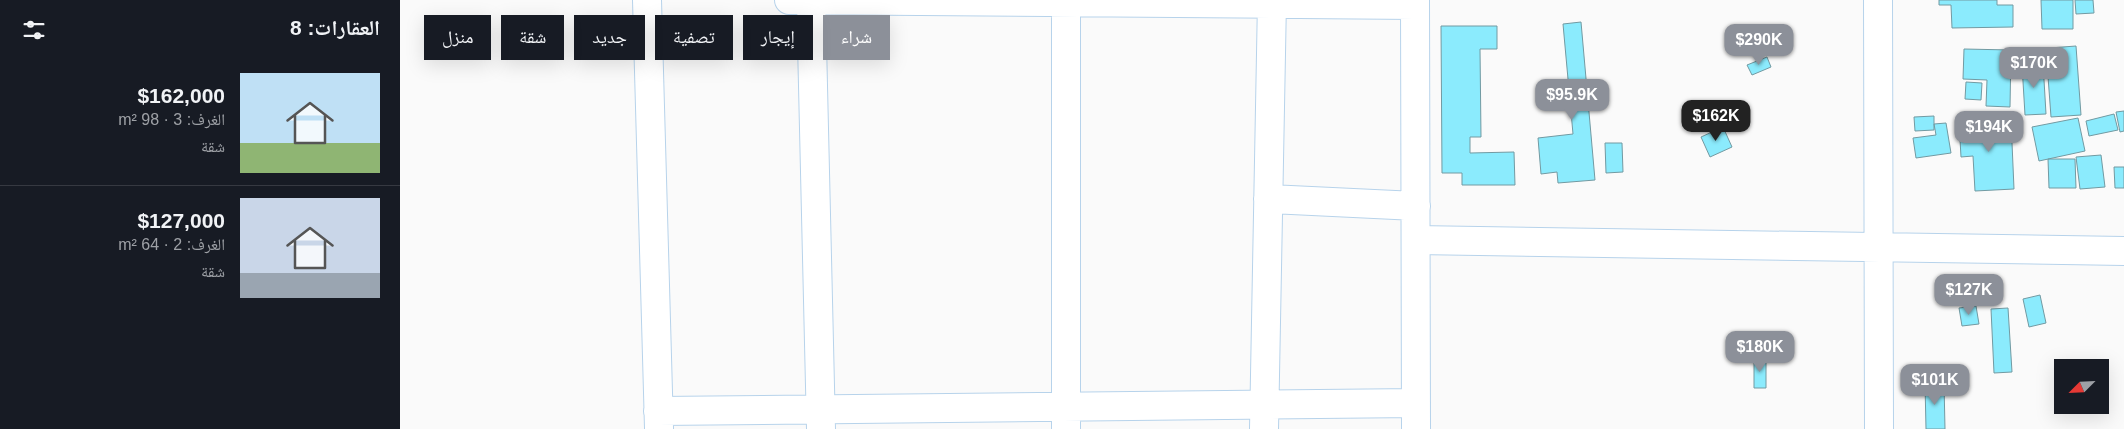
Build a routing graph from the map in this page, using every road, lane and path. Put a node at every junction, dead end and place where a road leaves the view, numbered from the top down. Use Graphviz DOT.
graph roads {
  1 [pos="647,0"];
  2 [pos="790,0"];
  3 [pos="810,0"];
  4 [pos="1878,0"];
  5 [pos="1066,1"];
  6 [pos="1272,2"];
  7 [pos="1415,2"];
  8 [pos="1268,198"];
  9 [pos="1416,206"];
  10 [pos="1416,240"];
  11 [pos="1879,247"];
  12 [pos="2124,251"];
  13 [pos="1416,416"];
  14 [pos="1264,417"];
  15 [pos="1066,418"];
  16 [pos="820,419"];
  17 [pos="658,420"];
  18 [pos="1879,429"];
  1 -- 17 [label="street"];
  2 -- 3 [label="street"];
  3 -- 5 [label="street"];
  3 -- 16 [label="street"];
  4 -- 11 [label="street"];
  5 -- 6 [label="street"];
  5 -- 15 [label="street"];
  6 -- 7 [label="street"];
  6 -- 8 [label="street"];
  7 -- 9 [label="street"];
  8 -- 9 [label="street"];
  8 -- 14 [label="street"];
  9 -- 10 [label="street"];
  10 -- 11 [label="street"];
  10 -- 13 [label="street"];
  11 -- 12 [label="street"];
  11 -- 18 [label="street"];
  13 -- 14 [label="street"];
  14 -- 15 [label="street"];
  15 -- 16 [label="street"];
  16 -- 17 [label="street"];
}
